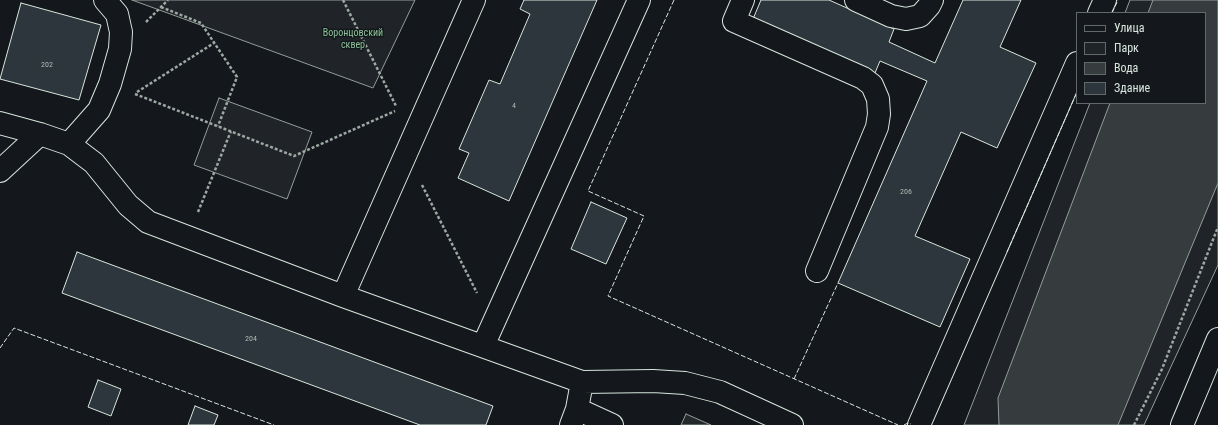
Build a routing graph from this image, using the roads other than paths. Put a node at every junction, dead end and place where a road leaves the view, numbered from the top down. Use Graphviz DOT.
graph roads {
  1 [pos="105,0"];
  2 [pos="474,0"];
  3 [pos="639,0"];
  4 [pos="743,0"];
  5 [pos="856,0"];
  6 [pos="932,0"];
  7 [pos="1105,0"];
  8 [pos="1099,12"];
  9 [pos="1076,65"];
  10 [pos="0,123"];
  11 [pos="40,134"];
  12 [pos="69,144"];
  13 [pos="0,171"];
  14 [pos="817,271"];
  15 [pos="343,296"];
  16 [pos="1218,339"];
  17 [pos="483,346"];
  18 [pos="582,382"];
  19 [pos="574,417"];
  20 [pos="612,425"];
  21 [pos="792,425"];
  22 [pos="919,425"];
  23 [pos="1182,425"];
  1 -- 12 [label="main road"];
  2 -- 15 [label="main road"];
  3 -- 17 [label="main road"];
  4 -- 14 [label="main road"];
  5 -- 6 [label="main road"];
  7 -- 8 [label="main road"];
  9 -- 22 [label="main road"];
  10 -- 11 [label="main road"];
  11 -- 12 [label="main road"];
  11 -- 13 [label="main road"];
  12 -- 15 [label="main road"];
  15 -- 17 [label="main road"];
  16 -- 23 [label="main road"];
  17 -- 18 [label="main road"];
  18 -- 19 [label="main road"];
  18 -- 21 [label="main road"];
  19 -- 20 [label="main road"];
}
